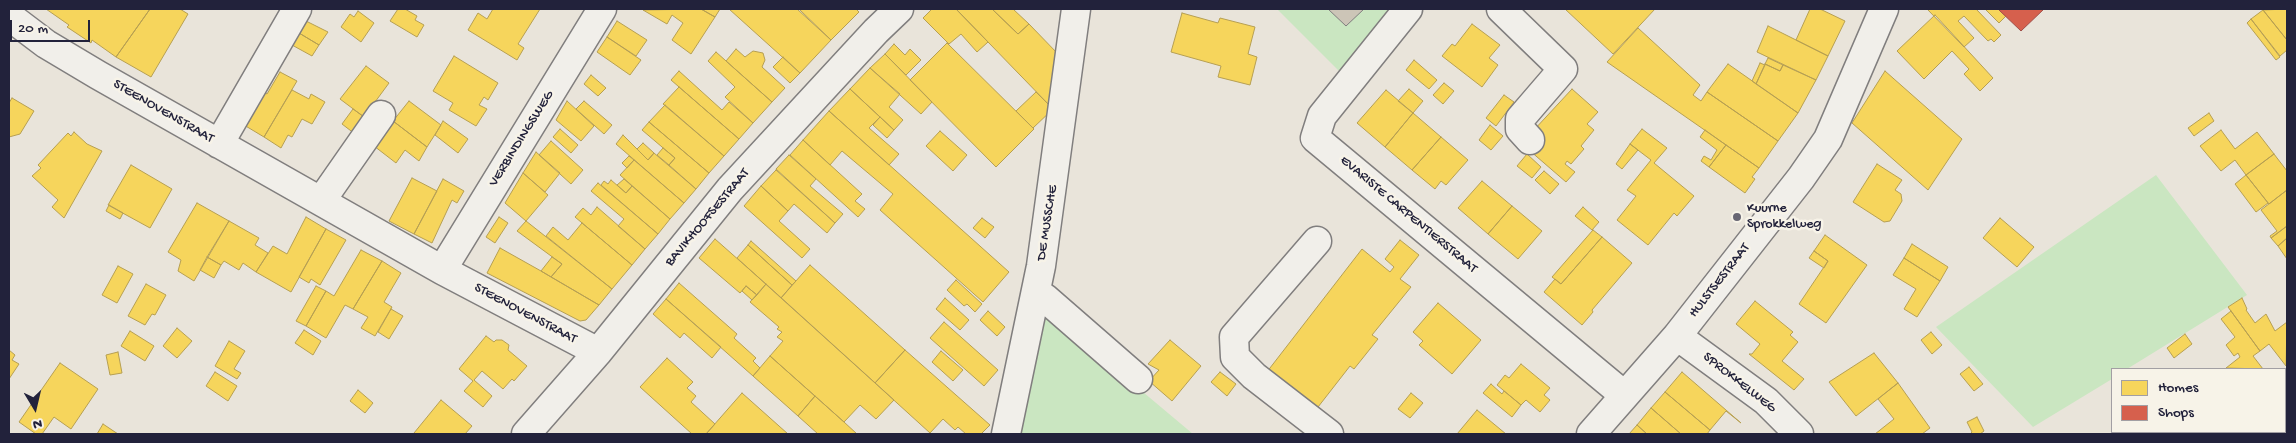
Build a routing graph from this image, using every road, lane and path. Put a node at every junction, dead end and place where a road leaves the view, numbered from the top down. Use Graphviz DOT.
graph roads {
  1 [pos="297,9"];
  2 [pos="602,9"];
  3 [pos="899,9"];
  4 [pos="1076,9"];
  5 [pos="1408,9"];
  6 [pos="1501,9"];
  7 [pos="1884,9"];
  8 [pos="9,16"];
  9 [pos="381,115"];
  10 [pos="1530,140"];
  11 [pos="219,144"];
  12 [pos="321,201"];
  13 [pos="1317,241"];
  14 [pos="442,270"];
  15 [pos="1036,296"];
  16 [pos="1677,336"];
  17 [pos="598,352"];
  18 [pos="1138,379"];
  19 [pos="1624,395"];
  20 [pos="526,434"];
  21 [pos="1006,434"];
  22 [pos="1329,434"];
  23 [pos="1591,434"];
  24 [pos="1799,434"];
  1 -- 11 [label="street"];
  2 -- 14 [label="street, VERBINDINGSWEG"];
  3 -- 17 [label="street, BAVIKHOOFSESTRAAT"];
  4 -- 15 [label="street, DE MUSSCHE"];
  5 -- 19 [label="street, EVARISTE CARPENTIERSTRAAT"];
  6 -- 10 [label="street"];
  7 -- 16 [label="street, HULSTSESTRAAT"];
  8 -- 11 [label="street, STEENOVENSTRAAT"];
  9 -- 12 [label="street"];
  11 -- 12 [label="street, STEENOVENSTRAAT"];
  12 -- 14 [label="street, STEENOVENSTRAAT"];
  13 -- 22 [label="street"];
  14 -- 17 [label="street, STEENOVENSTRAAT"];
  15 -- 18 [label="street"];
  15 -- 21 [label="street, DE MUSSCHE"];
  16 -- 19 [label="street, HULSTSESTRAAT"];
  16 -- 24 [label="street, SPROKKELWEG"];
  17 -- 20 [label="street, BAVIKHOOFSESTRAAT"];
  19 -- 23 [label="street, HULSTSESTRAAT"];
}
